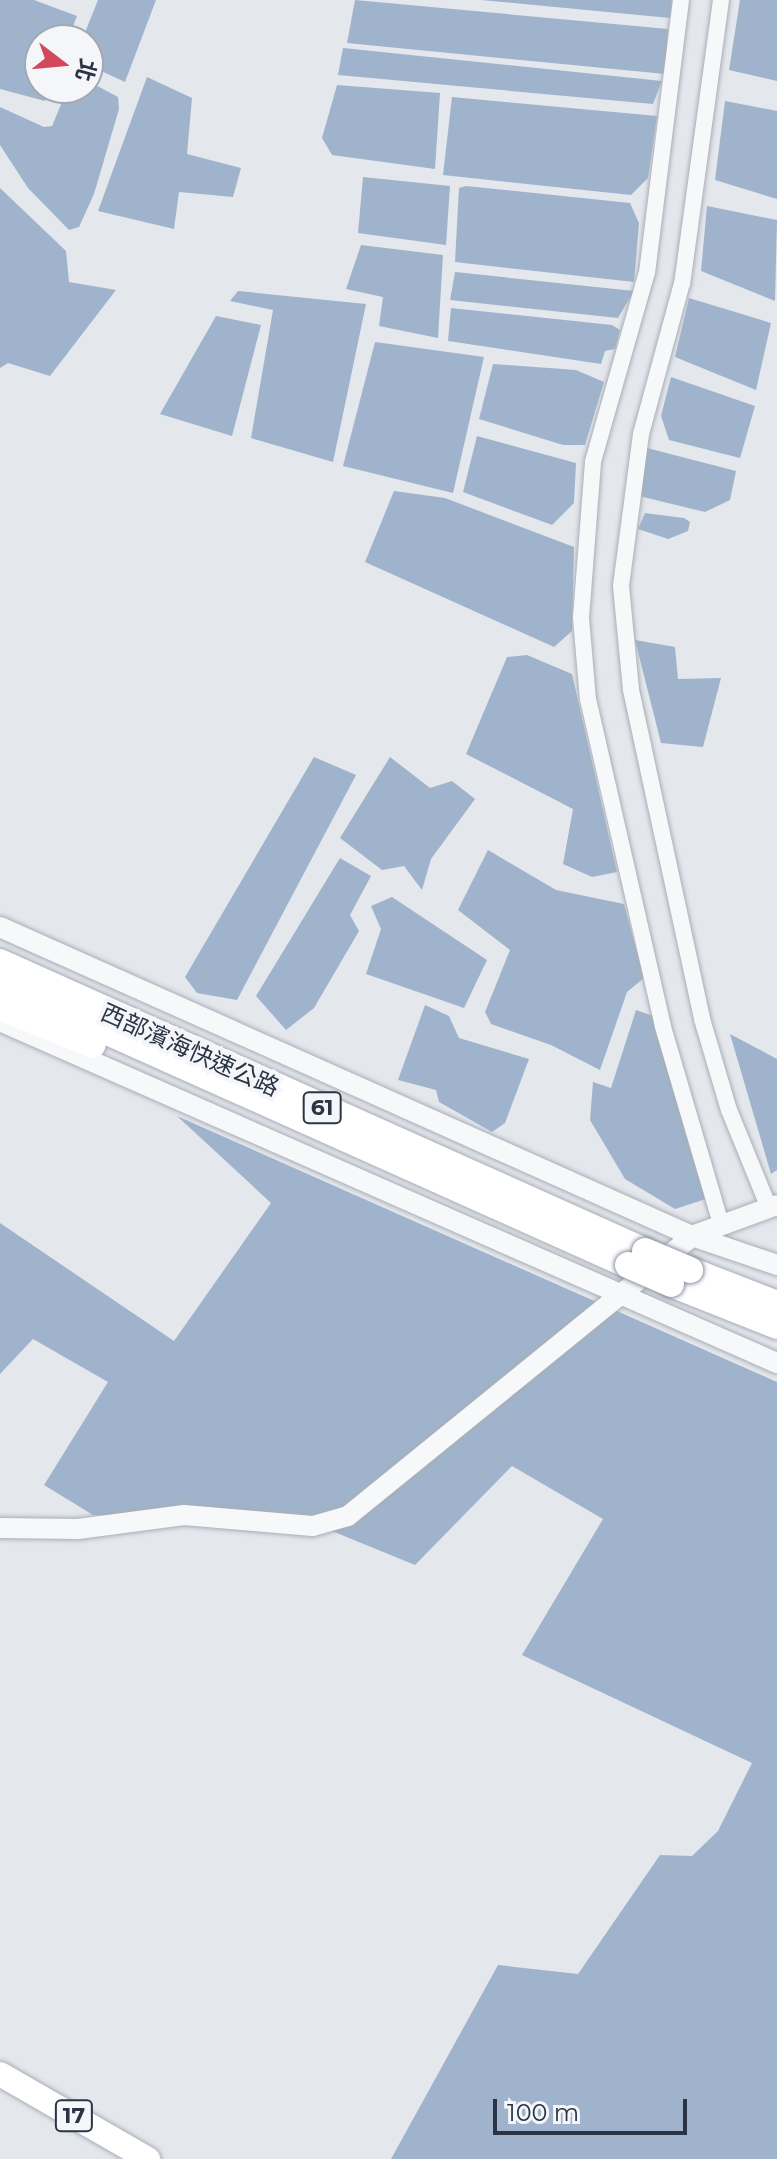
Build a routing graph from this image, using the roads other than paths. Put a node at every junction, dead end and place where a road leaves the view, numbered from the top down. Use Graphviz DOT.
graph roads {
  1 [pos="681,0"];
  2 [pos="721,0"];
  3 [pos="0,927"];
  4 [pos="0,948"];
  5 [pos="0,962"];
  6 [pos="0,984"];
  7 [pos="0,1007"];
  8 [pos="0,1021"];
  9 [pos="396,1152"];
  10 [pos="768,1208"];
  11 [pos="724,1223"];
  12 [pos="692,1236"];
  13 [pos="777,1265"];
  14 [pos="680,1277"];
  15 [pos="621,1297"];
  16 [pos="770,1316"];
  17 [pos="773,1361"];
  18 [pos="0,1528"];
  19 [pos="0,2074"];
  20 [pos="148,2159"];
  1 -- 11 [label="street"];
  2 -- 10 [label="street"];
  3 -- 12 [label="street"];
  4 -- 9 [label="highway"];
  5 -- 9 [label="highway, 西部濱海快速公路 / 61"];
  6 -- 9 [label="highway, 西部濱海快速公路 / 61"];
  7 -- 9 [label="highway"];
  8 -- 15 [label="street"];
  9 -- 14 [label="highway, 西部濱海快速公路 / 61, bridge"];
  10 -- 11 [label="street"];
  11 -- 12 [label="street"];
  12 -- 13 [label="street"];
  12 -- 15 [label="street"];
  14 -- 16 [label="highway, 61"];
  14 -- 16 [label="highway, 61"];
  15 -- 17 [label="street"];
  15 -- 18 [label="street"];
  19 -- 20 [label="main road, 17"];
}
